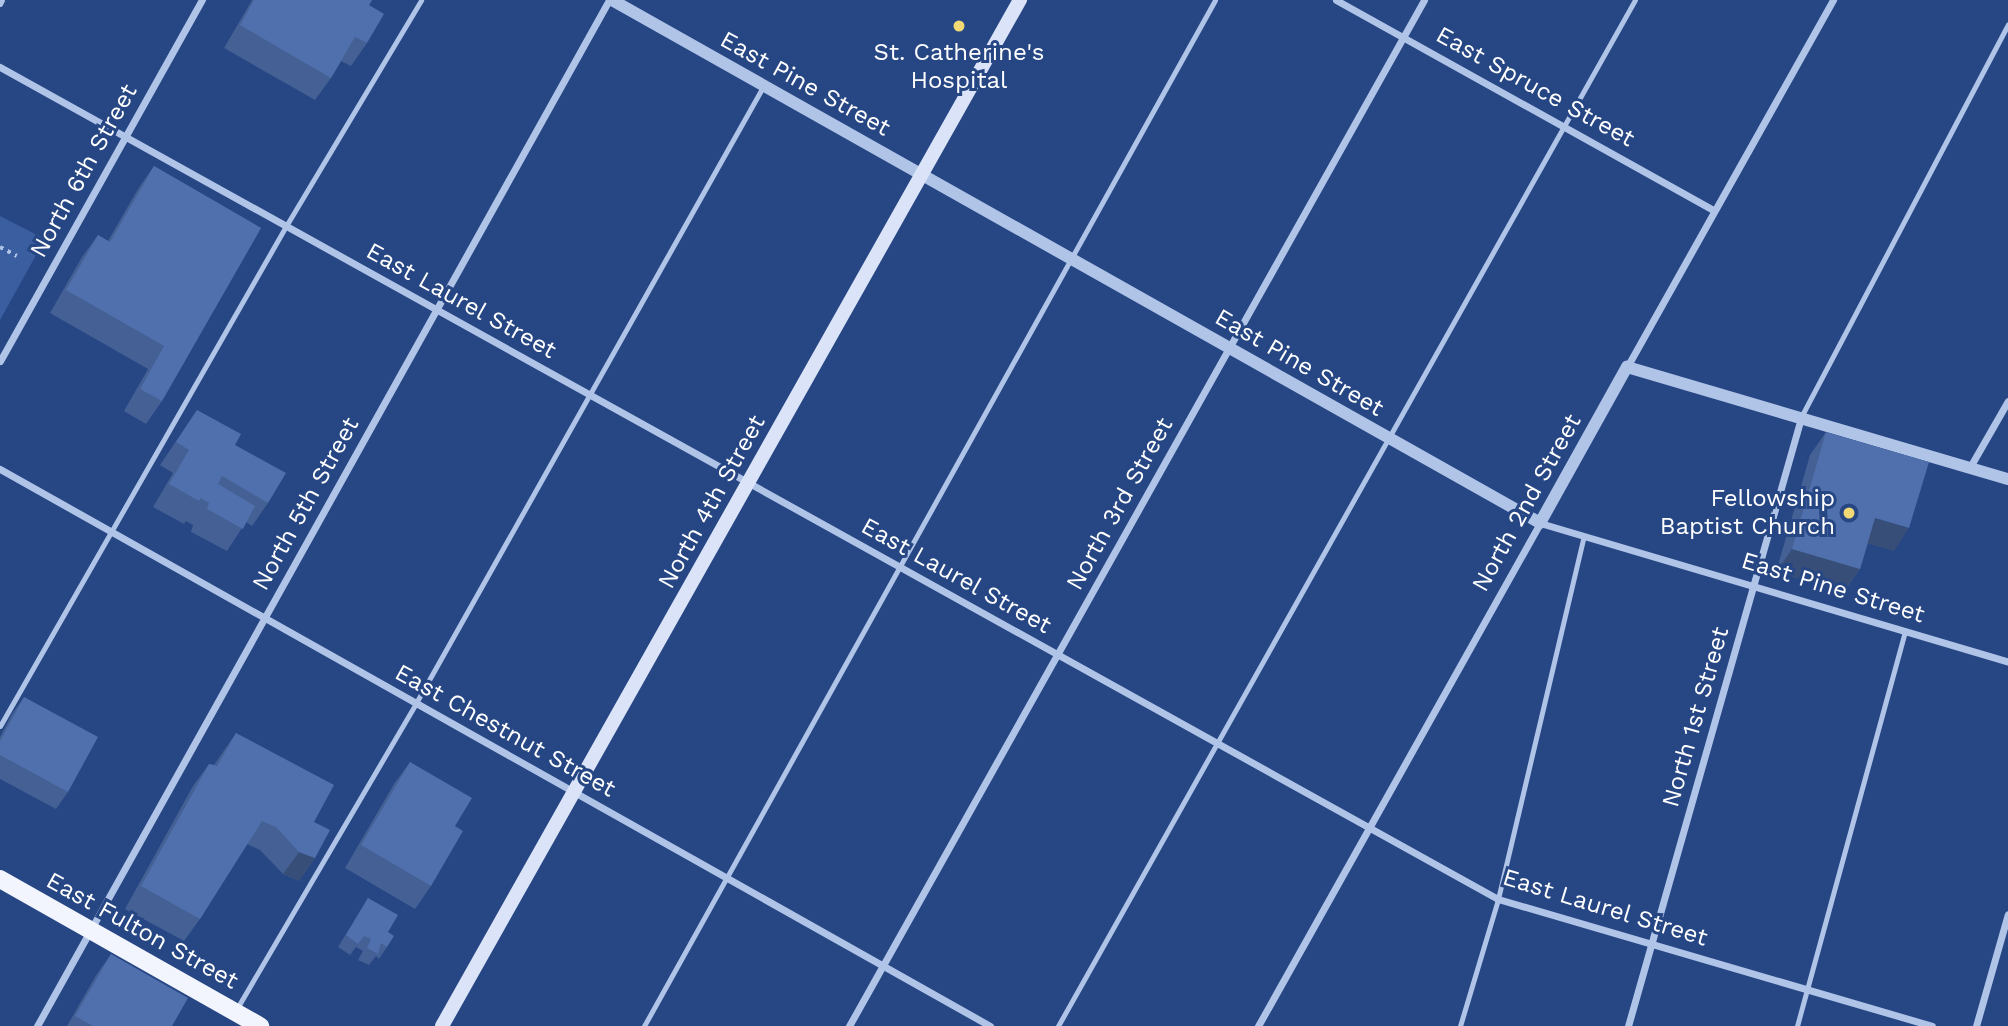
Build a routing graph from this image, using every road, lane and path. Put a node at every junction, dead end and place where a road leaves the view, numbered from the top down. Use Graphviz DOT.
graph roads {
  1 [pos="202,0"];
  2 [pos="421,0"];
  3 [pos="611,0"];
  4 [pos="1020,0"];
  5 [pos="1215,0"];
  6 [pos="1336,0"];
  7 [pos="1424,0"];
  8 [pos="1635,0"];
  9 [pos="1833,0"];
  10 [pos="2008,23"];
  11 [pos="1403,38"];
  12 [pos="0,67"];
  13 [pos="764,86"];
  14 [pos="1563,127"];
  15 [pos="125,136"];
  16 [pos="921,173"];
  17 [pos="1714,211"];
  18 [pos="286,226"];
  19 [pos="0,247"];
  20 [pos="17,256"];
  21 [pos="1071,258"];
  22 [pos="436,309"];
  23 [pos="1230,347"];
  24 [pos="0,361"];
  25 [pos="1627,367"];
  26 [pos="590,395"];
  27 [pos="2008,401"];
  28 [pos="1801,418"];
  29 [pos="1386,436"];
  30 [pos="1970,467"];
  31 [pos="0,469"];
  32 [pos="2008,478"];
  33 [pos="749,483"];
  34 [pos="1541,523"];
  35 [pos="109,531"];
  36 [pos="1584,536"];
  37 [pos="902,568"];
  38 [pos="1753,586"];
  39 [pos="264,618"];
  40 [pos="1905,632"];
  41 [pos="1058,654"];
  42 [pos="2008,662"];
  43 [pos="416,703"];
  44 [pos="0,726"];
  45 [pos="1217,743"];
  46 [pos="575,792"];
  47 [pos="1368,827"];
  48 [pos="725,876"];
  49 [pos="0,879"];
  50 [pos="1498,899"];
  51 [pos="2008,914"];
  52 [pos="92,930"];
  53 [pos="1651,944"];
  54 [pos="883,965"];
  55 [pos="1807,989"];
  56 [pos="235,1012"];
  57 [pos="37,1026"];
  58 [pos="260,1026"];
  59 [pos="442,1026"];
  60 [pos="644,1026"];
  61 [pos="849,1026"];
  62 [pos="990,1026"];
  63 [pos="1058,1026"];
  64 [pos="1258,1026"];
  65 [pos="1460,1026"];
  66 [pos="1628,1026"];
  67 [pos="1797,1026"];
  68 [pos="1932,1026"];
  69 [pos="1976,1026"];
  1 -- 15 [label="street, North 6th Street"];
  2 -- 18 [label="lane"];
  3 -- 13 [label="street, East Pine Street"];
  3 -- 22 [label="street, North 5th Street"];
  4 -- 16 [label="main road, North 4th Street"];
  5 -- 21 [label="lane"];
  6 -- 11 [label="street, East Spruce Street"];
  7 -- 11 [label="street, North 3rd Street"];
  8 -- 14 [label="lane"];
  9 -- 17 [label="street, North 2nd Street"];
  10 -- 28 [label="lane"];
  11 -- 14 [label="street, East Spruce Street"];
  11 -- 23 [label="street, North 3rd Street"];
  12 -- 15 [label="street, East Laurel Street"];
  13 -- 16 [label="street, East Pine Street"];
  13 -- 26 [label="lane"];
  14 -- 17 [label="street, East Spruce Street"];
  14 -- 29 [label="lane"];
  15 -- 18 [label="street, East Laurel Street"];
  15 -- 24 [label="street, North 6th Street"];
  16 -- 21 [label="street, East Pine Street"];
  16 -- 33 [label="main road, North 4th Street"];
  17 -- 25 [label="street, North 2nd Street"];
  18 -- 22 [label="street, East Laurel Street"];
  18 -- 35 [label="lane"];
  19 -- 20 [label="path"];
  21 -- 23 [label="street, East Pine Street"];
  21 -- 37 [label="lane"];
  22 -- 26 [label="street, East Laurel Street"];
  22 -- 39 [label="street, North 5th Street"];
  23 -- 29 [label="street, East Pine Street"];
  23 -- 41 [label="street, North 3rd Street"];
  25 -- 28 [label="street"];
  25 -- 34 [label="street, North 2nd Street"];
  26 -- 33 [label="street, East Laurel Street"];
  26 -- 43 [label="lane"];
  27 -- 30 [label="street"];
  28 -- 30 [label="street"];
  28 -- 38 [label="street, North 1st Street"];
  29 -- 34 [label="street, East Pine Street"];
  29 -- 45 [label="lane"];
  30 -- 32 [label="street"];
  31 -- 35 [label="street, East Chestnut Street"];
  33 -- 37 [label="street, East Laurel Street"];
  33 -- 46 [label="main road, North 4th Street"];
  34 -- 36 [label="street, East Pine Street"];
  34 -- 47 [label="street, North 2nd Street"];
  35 -- 39 [label="street, East Chestnut Street"];
  35 -- 44 [label="lane"];
  36 -- 38 [label="street, East Pine Street"];
  36 -- 50 [label="lane"];
  37 -- 41 [label="street, East Laurel Street"];
  37 -- 48 [label="lane"];
  38 -- 40 [label="street, East Pine Street"];
  38 -- 53 [label="street, North 1st Street"];
  39 -- 43 [label="street, East Chestnut Street"];
  39 -- 52 [label="street, North 5th Street"];
  40 -- 42 [label="street, East Pine Street"];
  40 -- 55 [label="lane"];
  41 -- 45 [label="street, East Laurel Street"];
  41 -- 54 [label="street, North 3rd Street"];
  43 -- 46 [label="street, East Chestnut Street"];
  43 -- 56 [label="lane"];
  45 -- 47 [label="street, East Laurel Street"];
  45 -- 63 [label="lane"];
  46 -- 48 [label="street, East Chestnut Street"];
  46 -- 59 [label="main road, North 4th Street"];
  47 -- 50 [label="street, East Laurel Street"];
  47 -- 64 [label="street, North 2nd Street"];
  48 -- 54 [label="street, East Chestnut Street"];
  48 -- 60 [label="lane"];
  49 -- 52 [label="main road, East Fulton Street"];
  50 -- 53 [label="street, East Laurel Street"];
  50 -- 65 [label="lane"];
  51 -- 69 [label="street"];
  52 -- 56 [label="main road, East Fulton Street"];
  52 -- 57 [label="street, North 5th Street"];
  53 -- 55 [label="street, East Laurel Street"];
  53 -- 66 [label="street, North 1st Street"];
  54 -- 61 [label="street, North 3rd Street"];
  54 -- 62 [label="street, East Chestnut Street"];
  55 -- 67 [label="lane"];
  55 -- 68 [label="street, East Laurel Street"];
  56 -- 58 [label="main road, East Fulton Street"];
}
